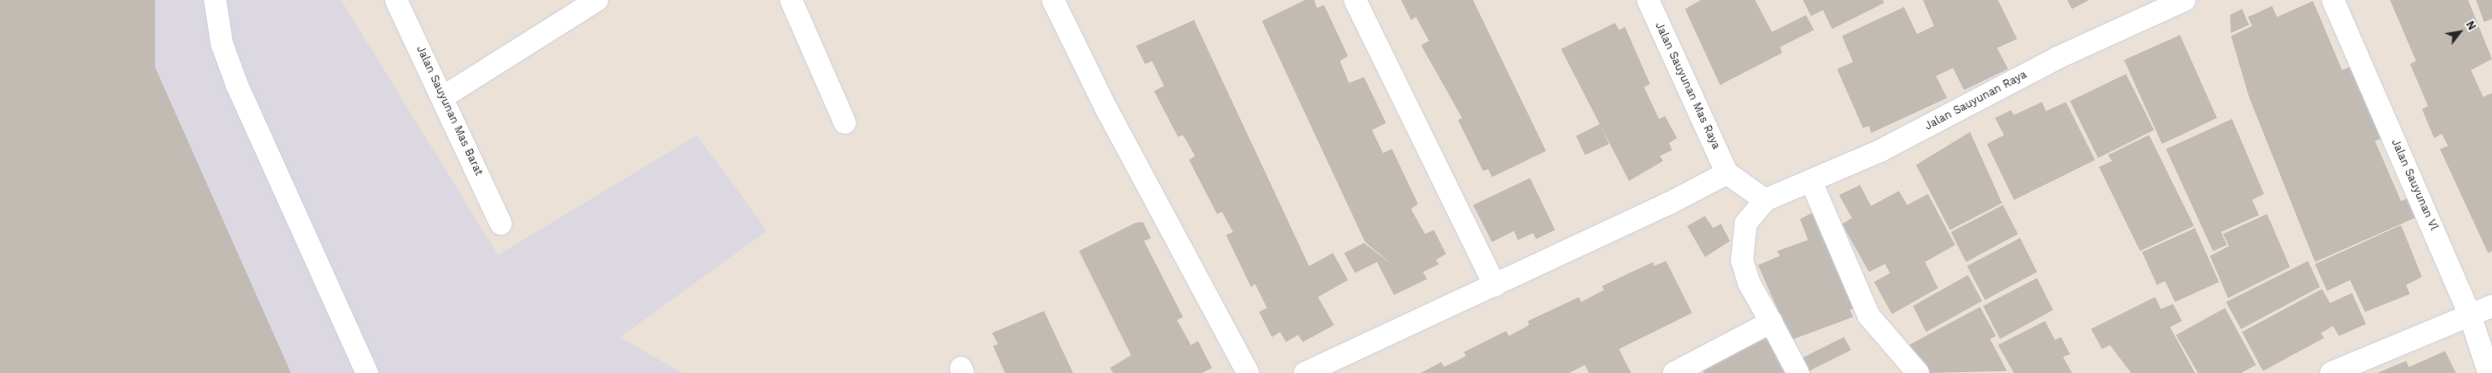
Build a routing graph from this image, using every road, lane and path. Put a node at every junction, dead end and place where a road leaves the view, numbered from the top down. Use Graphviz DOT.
graph roads {
  1 [pos="215,0"];
  2 [pos="396,0"];
  3 [pos="597,0"];
  4 [pos="791,0"];
  5 [pos="1053,0"];
  6 [pos="1355,0"];
  7 [pos="1648,0"];
  8 [pos="2184,0"];
  9 [pos="2333,0"];
  10 [pos="443,97"];
  11 [pos="845,123"];
  12 [pos="1727,172"];
  13 [pos="1810,181"];
  14 [pos="1765,200"];
  15 [pos="501,224"];
  16 [pos="1495,286"];
  17 [pos="2492,306"];
  18 [pos="2470,315"];
  19 [pos="1771,322"];
  20 [pos="367,373"];
  21 [pos="1248,373"];
  22 [pos="1305,373"];
  23 [pos="1674,373"];
  24 [pos="1798,373"];
  25 [pos="1918,373"];
  26 [pos="2331,373"];
  27 [pos="2488,373"];
  1 -- 20 [label="street"];
  2 -- 10 [label="street, Jalan Sauyunan Mas Barat"];
  3 -- 10 [label="street"];
  4 -- 11 [label="street"];
  5 -- 21 [label="street"];
  6 -- 16 [label="street"];
  7 -- 12 [label="street, Jalan Sauyunan Mas Raya"];
  8 -- 13 [label="street, Jalan Sauyunan Raya"];
  9 -- 18 [label="street, Jalan Sauyunan Vl"];
  10 -- 15 [label="street, Jalan Sauyunan Mas Barat"];
  12 -- 14 [label="street"];
  12 -- 16 [label="street"];
  13 -- 14 [label="street, Jalan Sauyunan Raya"];
  13 -- 25 [label="street"];
  14 -- 19 [label="street"];
  16 -- 22 [label="street"];
  17 -- 18 [label="street"];
  18 -- 26 [label="street"];
  18 -- 27 [label="street, Jalan Sauyunan Vl"];
  19 -- 23 [label="street"];
  19 -- 24 [label="street"];
}
